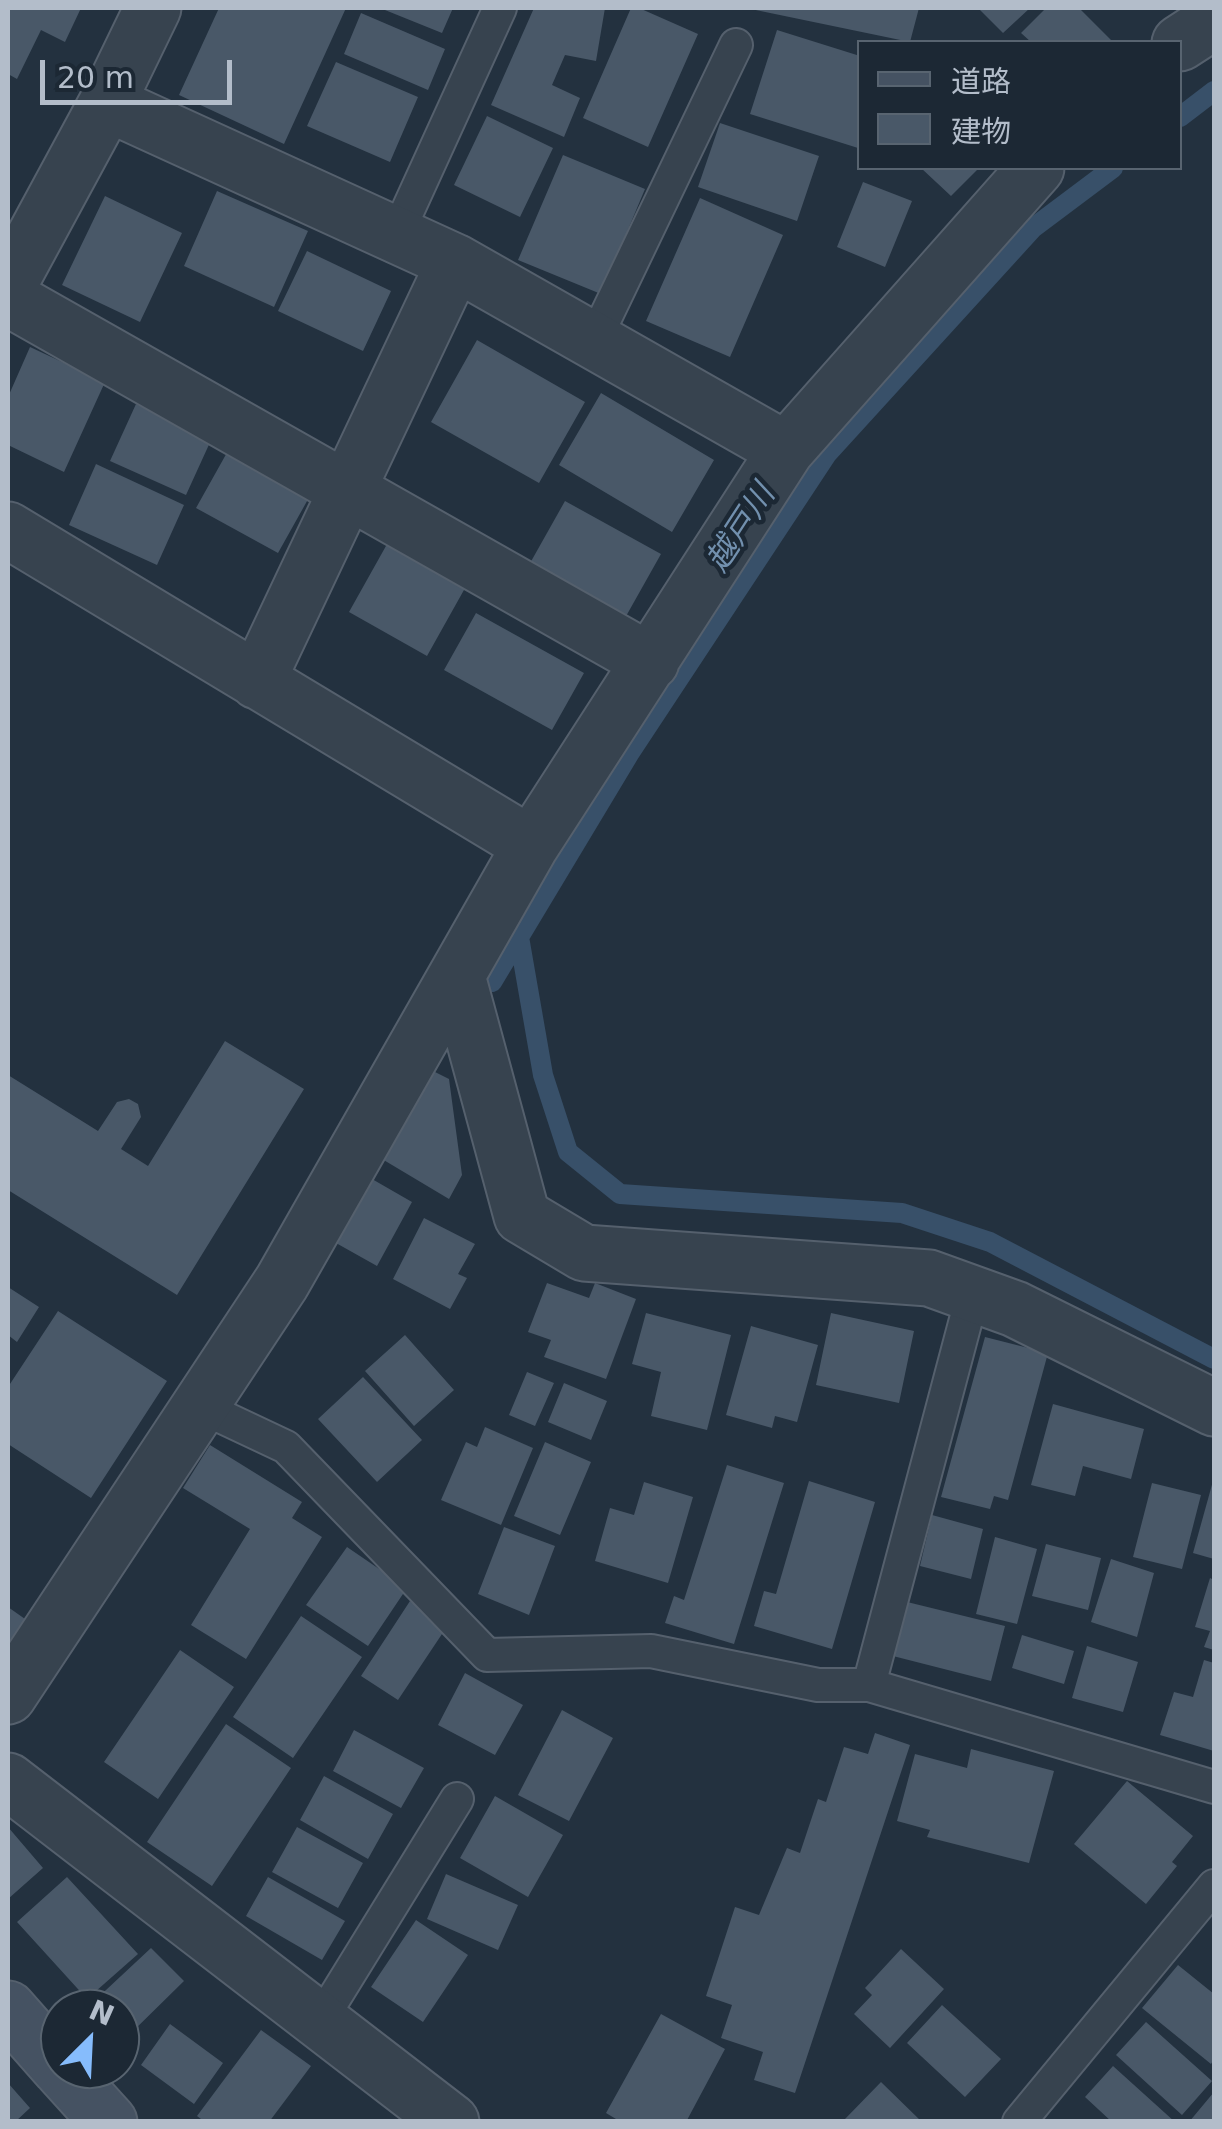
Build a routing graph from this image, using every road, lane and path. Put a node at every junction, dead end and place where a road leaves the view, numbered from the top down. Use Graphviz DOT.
graph roads {
  1 [pos="153,8"];
  2 [pos="500,8"];
  3 [pos="1214,21"];
  4 [pos="1182,43"];
  5 [pos="736,45"];
  6 [pos="107,104"];
  7 [pos="1034,170"];
  8 [pos="396,236"];
  9 [pos="455,262"];
  10 [pos="8,286"];
  11 [pos="8,298"];
  12 [pos="594,341"];
  13 [pos="786,450"];
  14 [pos="347,491"];
  15 [pos="8,530"];
  16 [pos="651,662"];
  17 [pos="257,681"];
  18 [pos="532,845"];
  19 [pos="457,976"];
  20 [pos="973,1293"];
  21 [pos="199,1406"];
  22 [pos="1214,1408"];
  23 [pos="870,1685"];
  24 [pos="8,1696"];
  25 [pos="8,1782"];
  26 [pos="1214,1787"];
  27 [pos="457,1799"];
  28 [pos="1214,1886"];
  29 [pos="8,2009"];
  30 [pos="320,2021"];
  31 [pos="40,2045"];
  32 [pos="77,2089"];
  33 [pos="99,2118"];
  34 [pos="451,2122"];
  35 [pos="1019,2122"];
  1 -- 6 [label="street"];
  2 -- 8 [label="lane"];
  3 -- 4 [label="street"];
  5 -- 12 [label="lane"];
  6 -- 8 [label="street"];
  6 -- 10 [label="street"];
  7 -- 13 [label="street"];
  8 -- 9 [label="street"];
  9 -- 12 [label="street"];
  9 -- 14 [label="street"];
  11 -- 14 [label="street"];
  12 -- 13 [label="street"];
  13 -- 16 [label="street"];
  14 -- 16 [label="street"];
  14 -- 17 [label="street"];
  15 -- 17 [label="street"];
  16 -- 18 [label="street"];
  17 -- 18 [label="street"];
  18 -- 19 [label="street"];
  19 -- 20 [label="street"];
  19 -- 21 [label="street"];
  20 -- 22 [label="street"];
  20 -- 23 [label="lane"];
  21 -- 23 [label="lane"];
  21 -- 24 [label="street"];
  23 -- 26 [label="lane"];
  25 -- 30 [label="street"];
  27 -- 30 [label="lane"];
  28 -- 35 [label="lane"];
  29 -- 31 [label="main road"];
  30 -- 34 [label="street"];
  32 -- 33 [label="main road"];
}
